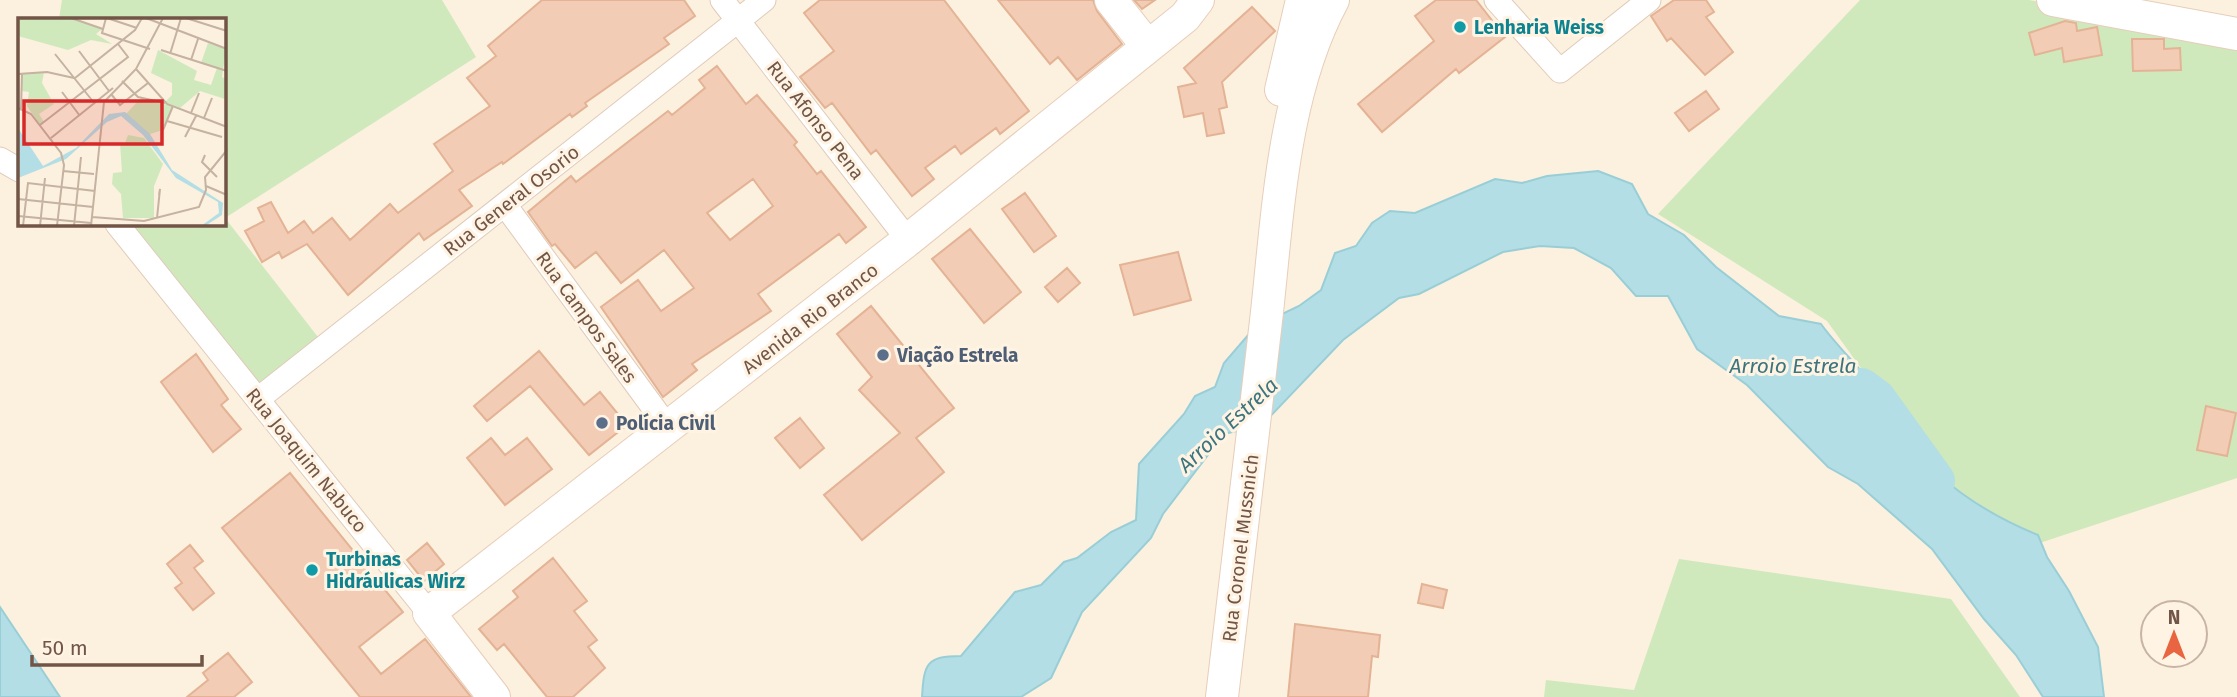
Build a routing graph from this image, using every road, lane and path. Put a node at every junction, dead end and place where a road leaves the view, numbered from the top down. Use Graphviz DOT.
graph roads {
  1 [pos="722,0"];
  2 [pos="764,0"];
  3 [pos="1111,0"];
  4 [pos="1222,0"];
  5 [pos="1302,0"];
  6 [pos="1334,0"];
  7 [pos="1496,0"];
  8 [pos="1649,0"];
  9 [pos="2053,0"];
  10 [pos="1191,8"];
  11 [pos="2237,15"];
  12 [pos="738,20"];
  13 [pos="2205,29"];
  14 [pos="2237,34"];
  15 [pos="1148,47"];
  16 [pos="0,159"];
  17 [pos="18,169"];
  18 [pos="1281,192"];
  19 [pos="505,205"];
  20 [pos="119,226"];
  21 [pos="908,240"];
  22 [pos="258,399"];
  23 [pos="669,429"];
  24 [pos="429,613"];
  25 [pos="494,697"];
  26 [pos="1222,697"];
  1 -- 12 [label="street, Rua Afonso Pena"];
  2 -- 12 [label="street, Rua General Osorio"];
  3 -- 15 [label="street"];
  4 -- 10 [label="street, Avenida Rio Branco"];
  5 -- 18 [label="street, Rua Coronel Mussnich"];
  6 -- 18 [label="street, Rua Coronel Mussnich"];
  7 -- 8 [label="street"];
  9 -- 13 [label="street"];
  10 -- 15 [label="street, Avenida Rio Branco"];
  11 -- 13 [label="street"];
  12 -- 19 [label="street, Rua General Osorio"];
  12 -- 21 [label="street, Rua Afonso Pena"];
  13 -- 14 [label="street"];
  15 -- 21 [label="street, Avenida Rio Branco"];
  16 -- 17 [label="street"];
  18 -- 26 [label="street, Rua Coronel Mussnich"];
  19 -- 22 [label="street, Rua General Osorio"];
  19 -- 23 [label="street, Rua Campos Sales"];
  20 -- 22 [label="street, Rua Joaquim Nabuco"];
  21 -- 23 [label="street, Avenida Rio Branco"];
  22 -- 24 [label="street, Rua Joaquim Nabuco"];
  23 -- 24 [label="street, Avenida Rio Branco"];
  24 -- 25 [label="street, Rua Joaquim Nabuco"];
}
